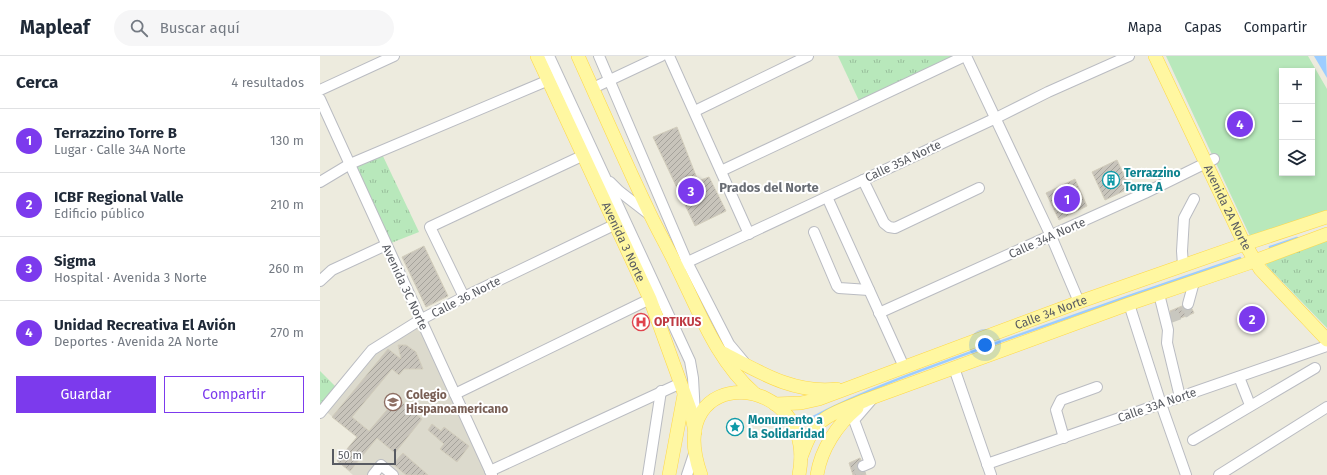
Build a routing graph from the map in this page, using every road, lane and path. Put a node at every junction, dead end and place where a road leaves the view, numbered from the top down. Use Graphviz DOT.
graph roads {
  1 [pos="394,56"];
  2 [pos="537,56"];
  3 [pos="549,56"];
  4 [pos="555,56"];
  5 [pos="578,56"];
  6 [pos="599,56"];
  7 [pos="662,56"];
  8 [pos="669,56"];
  9 [pos="808,56"];
  10 [pos="965,56"];
  11 [pos="1129,56"];
  12 [pos="1156,56"];
  13 [pos="1166,56"];
  14 [pos="610,80"];
  15 [pos="555,81"];
  16 [pos="593,88"];
  17 [pos="320,90"];
  18 [pos="320,99"];
  19 [pos="695,112"];
  20 [pos="996,118"];
  21 [pos="584,155"];
  22 [pos="1210,161"];
  23 [pos="350,164"];
  24 [pos="721,171"];
  25 [pos="604,176"];
  26 [pos="862,180"];
  27 [pos="320,182"];
  28 [pos="979,188"];
  29 [pos="826,197"];
  30 [pos="1194,199"];
  31 [pos="650,215"];
  32 [pos="1327,217"];
  33 [pos="616,224"];
  34 [pos="814,232"];
  35 [pos="749,234"];
  36 [pos="1327,234"];
  37 [pos="1051,236"];
  38 [pos="1249,242"];
  39 [pos="386,244"];
  40 [pos="1259,260"];
  41 [pos="682,264"];
  42 [pos="1183,265"];
  43 [pos="320,281"];
  44 [pos="1194,282"];
  45 [pos="869,290"];
  46 [pos="1159,294"];
  47 [pos="464,297"];
  48 [pos="650,299"];
  49 [pos="1079,302"];
  50 [pos="1129,304"];
  51 [pos="1188,304"];
  52 [pos="879,312"];
  53 [pos="420,320"];
  54 [pos="1327,328"];
  55 [pos="1327,340"];
  56 [pos="1327,346"];
  57 [pos="719,350"];
  58 [pos="746,365"];
  59 [pos="904,367"];
  60 [pos="954,368"];
  61 [pos="1315,368"];
  62 [pos="1239,377"];
  63 [pos="851,387"];
  64 [pos="1097,387"];
  65 [pos="683,388"];
  66 [pos="661,392"];
  67 [pos="455,394"];
  68 [pos="755,394"];
  69 [pos="1180,397"];
  70 [pos="870,399"];
  71 [pos="775,404"];
  72 [pos="1161,404"];
  73 [pos="1250,405"];
  74 [pos="1327,407"];
  75 [pos="320,413"];
  76 [pos="695,429"];
  77 [pos="1064,438"];
  78 [pos="1193,440"];
  79 [pos="695,451"];
  80 [pos="801,457"];
  81 [pos="987,464"];
  82 [pos="863,466"];
  83 [pos="1235,471"];
  84 [pos="491,473"];
  85 [pos="373,475"];
  86 [pos="393,475"];
  87 [pos="648,475"];
  88 [pos="669,475"];
  89 [pos="688,475"];
  90 [pos="701,475"];
  91 [pos="799,475"];
  92 [pos="817,475"];
  93 [pos="991,475"];
  94 [pos="1186,475"];
  95 [pos="1219,475"];
  1 -- 17 [label="street"];
  2 -- 15 [label="main road, Avenida 3 Norte"];
  3 -- 15 [label="street"];
  4 -- 15 [label="street"];
  5 -- 16 [label="main road"];
  6 -- 14 [label="street"];
  7 -- 14 [label="street"];
  8 -- 19 [label="street"];
  9 -- 19 [label="street"];
  10 -- 20 [label="street"];
  10 -- 24 [label="street"];
  11 -- 20 [label="street, Calle 35A Norte"];
  12 -- 22 [label="main road, Avenida 2A Norte"];
  13 -- 22 [label="main road, Avenida 2A Norte"];
  14 -- 16 [label="street"];
  14 -- 41 [label="street"];
  15 -- 21 [label="main road, Avenida 3 Norte"];
  15 -- 23 [label="street"];
  15 -- 25 [label="street"];
  16 -- 31 [label="main road"];
  18 -- 23 [label="street, Avenida 3C Norte"];
  19 -- 24 [label="street"];
  20 -- 26 [label="street, Calle 35A Norte"];
  20 -- 37 [label="street"];
  21 -- 33 [label="main road, Avenida 3 Norte"];
  21 -- 47 [label="street"];
  22 -- 37 [label="street, Calle 34A Norte"];
  22 -- 38 [label="main road, Avenida 2A Norte"];
  23 -- 27 [label="street"];
  23 -- 39 [label="street, Avenida 3C Norte"];
  24 -- 35 [label="street"];
  25 -- 31 [label="street"];
  25 -- 76 [label="street"];
  26 -- 28 [label="street"];
  26 -- 29 [label="street, Calle 35A Norte"];
  29 -- 35 [label="street, Calle 35A Norte"];
  29 -- 45 [label="street"];
  30 -- 42 [label="street"];
  31 -- 41 [label="main road"];
  32 -- 38 [label="main road, Calle 34 Norte"];
  33 -- 47 [label="street, Calle 36 Norte"];
  33 -- 48 [label="main road, Avenida 3 Norte"];
  34 -- 45 [label="street"];
  35 -- 41 [label="street, Calle 35A Norte"];
  36 -- 40 [label="main road, Calle 34 Norte"];
  37 -- 49 [label="street"];
  37 -- 52 [label="street, Calle 34A Norte"];
  38 -- 40 [label="main road, Avenida 2A Norte"];
  38 -- 42 [label="main road, Calle 34 Norte"];
  39 -- 43 [label="street"];
  39 -- 53 [label="street, Avenida 3C Norte"];
  40 -- 44 [label="main road, Calle 34 Norte"];
  40 -- 54 [label="main road, Avenida 2A Norte"];
  40 -- 55 [label="main road, Avenida 2A Norte"];
  41 -- 57 [label="main road"];
  41 -- 58 [label="street"];
  42 -- 49 [label="main road, Calle 34 Norte"];
  44 -- 46 [label="main road, Calle 34 Norte"];
  44 -- 51 [label="street"];
  45 -- 52 [label="street"];
  46 -- 50 [label="main road, Calle 34 Norte"];
  46 -- 69 [label="street"];
  47 -- 53 [label="street, Calle 36 Norte"];
  48 -- 65 [label="main road, Avenida 3 Norte"];
  48 -- 67 [label="street"];
  49 -- 59 [label="main road, Calle 34 Norte"];
  50 -- 60 [label="main road, Calle 34 Norte"];
  50 -- 72 [label="street"];
  52 -- 59 [label="street"];
  53 -- 67 [label="street, Avenida 3C Norte"];
  53 -- 75 [label="street, Calle 36 Norte"];
  56 -- 62 [label="street, Calle 33A Norte"];
  57 -- 58 [label="main road"];
  57 -- 68 [label="main road"];
  58 -- 63 [label="main road"];
  59 -- 63 [label="main road, Calle 34 Norte"];
  60 -- 70 [label="main road, Calle 34 Norte"];
  60 -- 81 [label="street"];
  61 -- 73 [label="street"];
  62 -- 69 [label="street, Calle 33A Norte"];
  62 -- 73 [label="street"];
  63 -- 71 [label="main road, Calle 34 Norte"];
  64 -- 77 [label="street"];
  65 -- 66 [label="street"];
  65 -- 76 [label="main road, Avenida 3 Norte"];
  65 -- 88 [label="main road"];
  66 -- 84 [label="street"];
  66 -- 87 [label="street"];
  67 -- 84 [label="street, Avenida 3C Norte"];
  68 -- 71 [label="main road"];
  68 -- 76 [label="main road"];
  69 -- 72 [label="street, Calle 33A Norte"];
  70 -- 80 [label="main road, Calle 34 Norte"];
  70 -- 82 [label="street"];
  70 -- 92 [label="main road"];
  71 -- 80 [label="main road"];
  72 -- 77 [label="street, Calle 33A Norte"];
  72 -- 94 [label="street"];
  73 -- 78 [label="street"];
  74 -- 83 [label="street"];
  76 -- 79 [label="main road, Avenida 3 Norte"];
  77 -- 81 [label="street, Calle 33A Norte"];
  79 -- 89 [label="street"];
  79 -- 90 [label="main road, Avenida 3 Norte"];
  80 -- 91 [label="main road"];
  81 -- 93 [label="street"];
  83 -- 95 [label="street"];
  85 -- 86 [label="street"];
}
